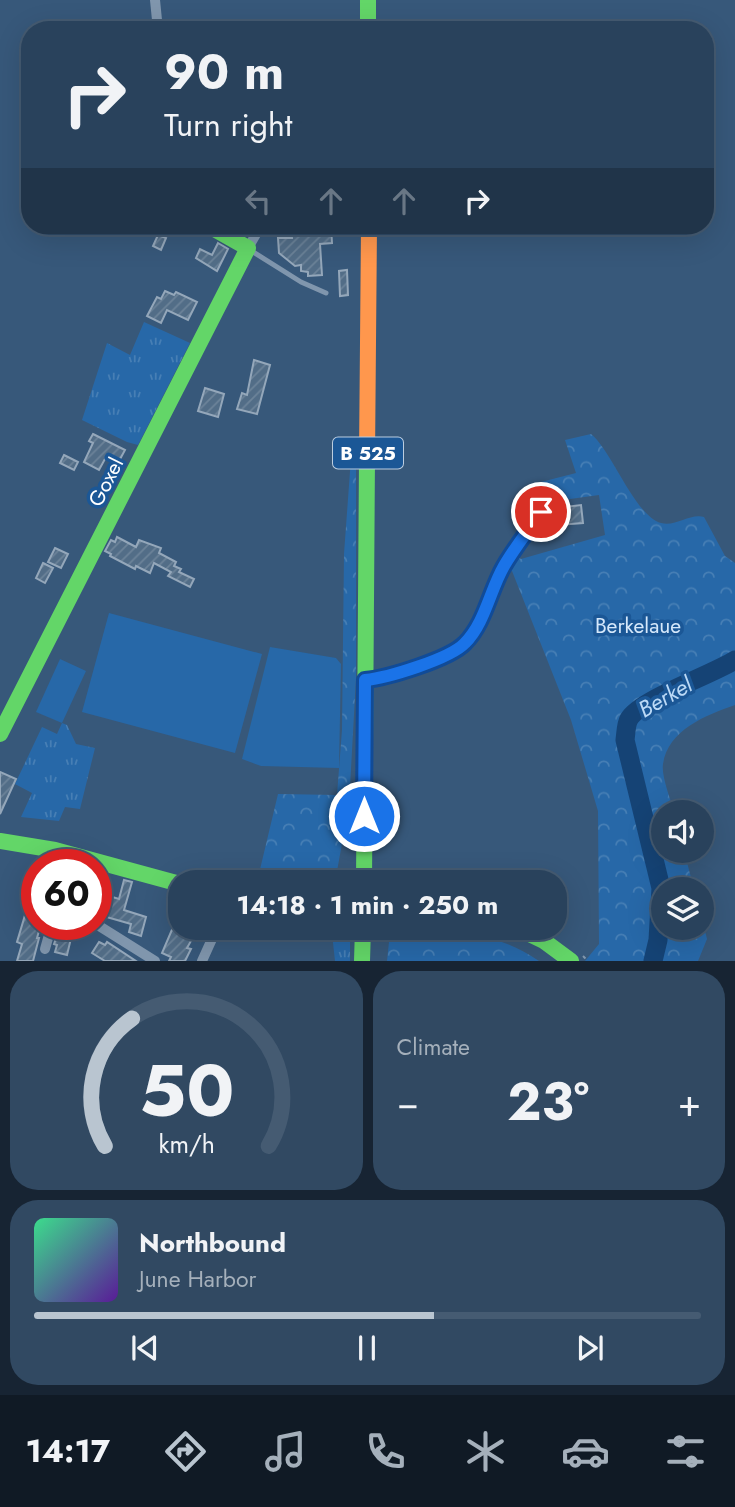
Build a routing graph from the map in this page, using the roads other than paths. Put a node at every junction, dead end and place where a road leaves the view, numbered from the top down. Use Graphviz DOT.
graph roads {
  1 [pos="155,0"];
  2 [pos="368,0"];
  3 [pos="157,21"];
  4 [pos="368,21"];
  5 [pos="225,235"];
  6 [pos="257,235"];
  7 [pos="369,235"];
  8 [pos="248,248"];
  9 [pos="326,293"];
  10 [pos="541,512"];
  11 [pos="365,680"];
  12 [pos="0,734"];
  13 [pos="0,841"];
  14 [pos="364,870"];
  15 [pos="168,881"];
  16 [pos="112,934"];
  17 [pos="48,940"];
  18 [pos="212,940"];
  19 [pos="363,940"];
  20 [pos="542,940"];
  21 [pos="45,949"];
  22 [pos="155,961"];
  23 [pos="202,961"];
  24 [pos="362,961"];
  25 [pos="571,961"];
  1 -- 3 [label="street"];
  2 -- 4 [label="street"];
  5 -- 8 [label="street"];
  6 -- 8 [label="street, Goxel"];
  7 -- 11 [label="street, B 525"];
  8 -- 9 [label="lane"];
  8 -- 12 [label="street, Goxel"];
  10 -- 11 [label="lane"];
  11 -- 14 [label="street, B 525"];
  13 -- 15 [label="street"];
  16 -- 22 [label="street"];
  17 -- 21 [label="street"];
  18 -- 23 [label="street"];
  19 -- 24 [label="street"];
  20 -- 25 [label="street"];
}
